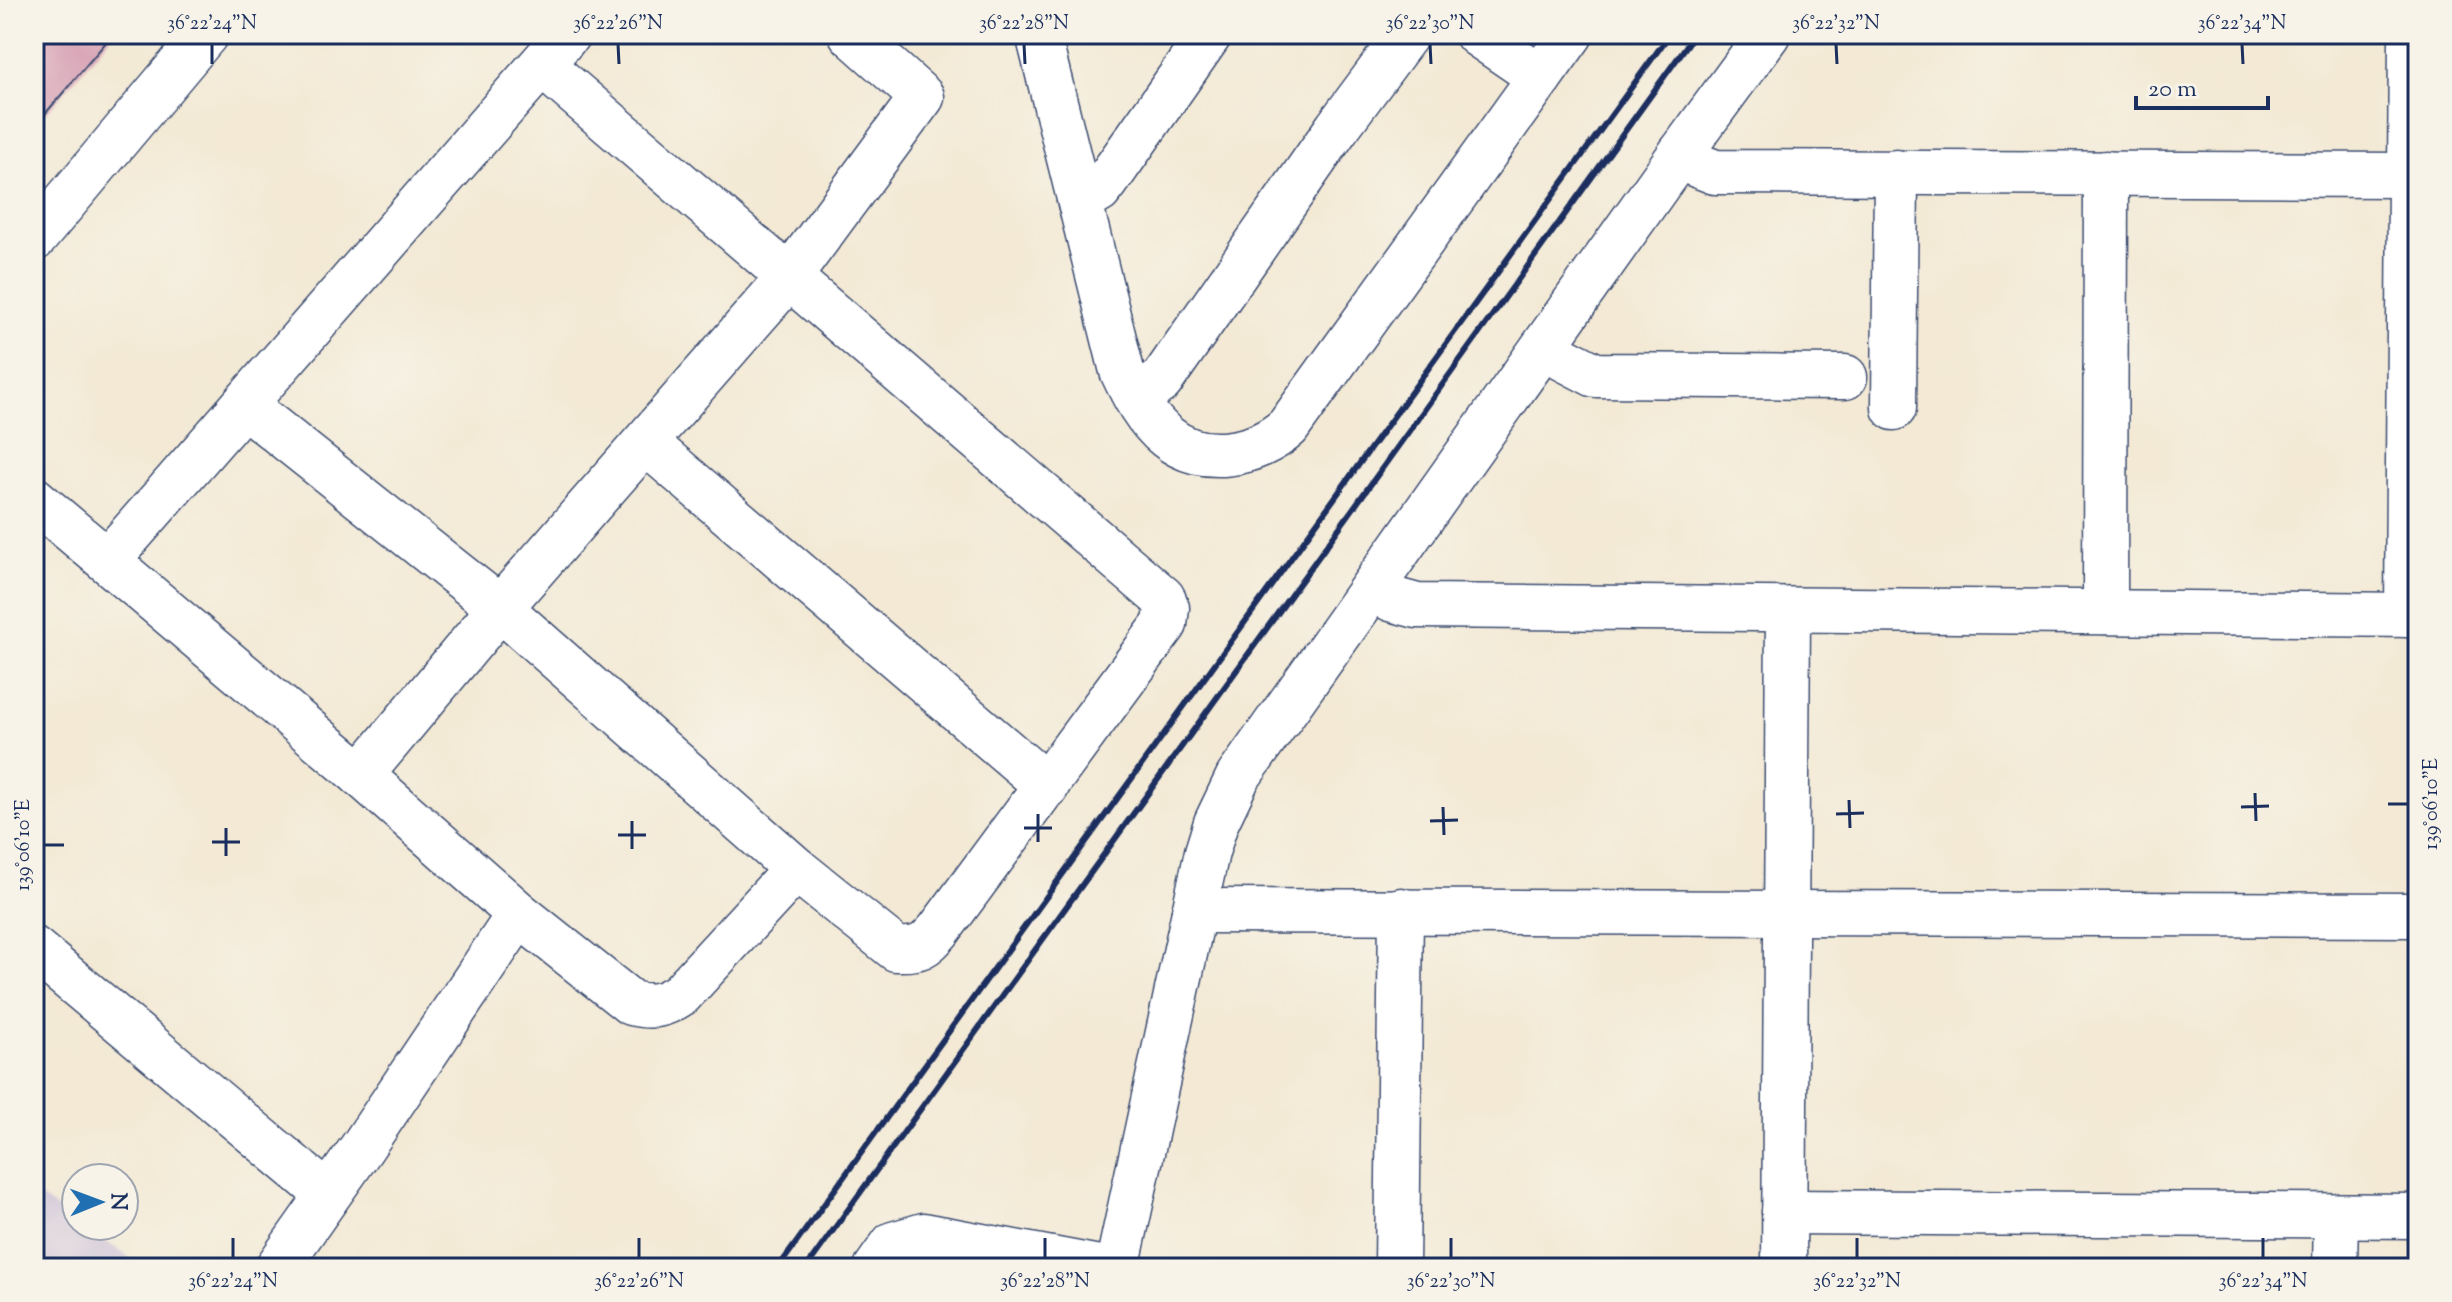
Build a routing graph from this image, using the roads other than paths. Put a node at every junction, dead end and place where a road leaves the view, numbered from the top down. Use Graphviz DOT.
graph roads {
  1 [pos="206,34"];
  2 [pos="851,34"];
  3 [pos="1038,34"];
  4 [pos="1210,34"];
  5 [pos="1407,34"];
  6 [pos="1477,34"];
  7 [pos="1571,34"];
  8 [pos="1768,34"];
  9 [pos="2411,34"];
  10 [pos="555,49"];
  11 [pos="1540,77"];
  12 [pos="1680,154"];
  13 [pos="1896,172"];
  14 [pos="2106,173"];
  15 [pos="2411,175"];
  16 [pos="1080,202"];
  17 [pos="34,239"];
  18 [pos="790,276"];
  19 [pos="1543,348"];
  20 [pos="1845,377"];
  21 [pos="1136,398"];
  22 [pos="244,405"];
  23 [pos="1894,408"];
  24 [pos="646,443"];
  25 [pos="34,499"];
  26 [pos="108,560"];
  27 [pos="1373,587"];
  28 [pos="500,608"];
  29 [pos="1788,610"];
  30 [pos="2105,612"];
  31 [pos="2412,615"];
  32 [pos="361,775"];
  33 [pos="1047,786"];
  34 [pos="796,869"];
  35 [pos="1401,910"];
  36 [pos="1194,911"];
  37 [pos="519,914"];
  38 [pos="1785,914"];
  39 [pos="2418,915"];
  40 [pos="34,949"];
  41 [pos="328,1195"];
  42 [pos="1784,1212"];
  43 [pos="2336,1216"];
  44 [pos="2418,1216"];
  45 [pos="277,1268"];
  46 [pos="876,1268"];
  47 [pos="1100,1268"];
  48 [pos="1117,1268"];
  49 [pos="1397,1268"];
  50 [pos="1784,1268"];
  51 [pos="2335,1268"];
  1 -- 17 [label="street"];
  2 -- 18 [label="street"];
  3 -- 16 [label="street"];
  4 -- 16 [label="street"];
  5 -- 21 [label="street"];
  6 -- 11 [label="street"];
  7 -- 11 [label="street"];
  8 -- 12 [label="street"];
  9 -- 15 [label="street"];
  10 -- 18 [label="street"];
  10 -- 22 [label="street"];
  11 -- 21 [label="street"];
  12 -- 13 [label="street"];
  12 -- 19 [label="street"];
  13 -- 14 [label="street"];
  13 -- 23 [label="street"];
  14 -- 15 [label="street"];
  14 -- 30 [label="street"];
  15 -- 31 [label="street"];
  16 -- 21 [label="street"];
  18 -- 24 [label="street"];
  18 -- 33 [label="street"];
  19 -- 20 [label="street"];
  19 -- 27 [label="street"];
  22 -- 26 [label="street"];
  22 -- 28 [label="street"];
  24 -- 28 [label="street"];
  24 -- 33 [label="street"];
  25 -- 26 [label="street"];
  26 -- 32 [label="street"];
  27 -- 29 [label="street"];
  27 -- 36 [label="street"];
  28 -- 32 [label="street"];
  28 -- 34 [label="street"];
  29 -- 30 [label="street"];
  29 -- 38 [label="street"];
  30 -- 31 [label="street"];
  32 -- 37 [label="street"];
  33 -- 34 [label="street"];
  34 -- 37 [label="street"];
  35 -- 36 [label="street"];
  35 -- 38 [label="street"];
  35 -- 49 [label="street"];
  36 -- 48 [label="street"];
  37 -- 41 [label="street"];
  38 -- 39 [label="street"];
  38 -- 42 [label="street"];
  40 -- 41 [label="street"];
  41 -- 45 [label="street"];
  42 -- 43 [label="street"];
  42 -- 50 [label="street"];
  43 -- 44 [label="street"];
  43 -- 51 [label="street"];
  46 -- 47 [label="street"];
}
